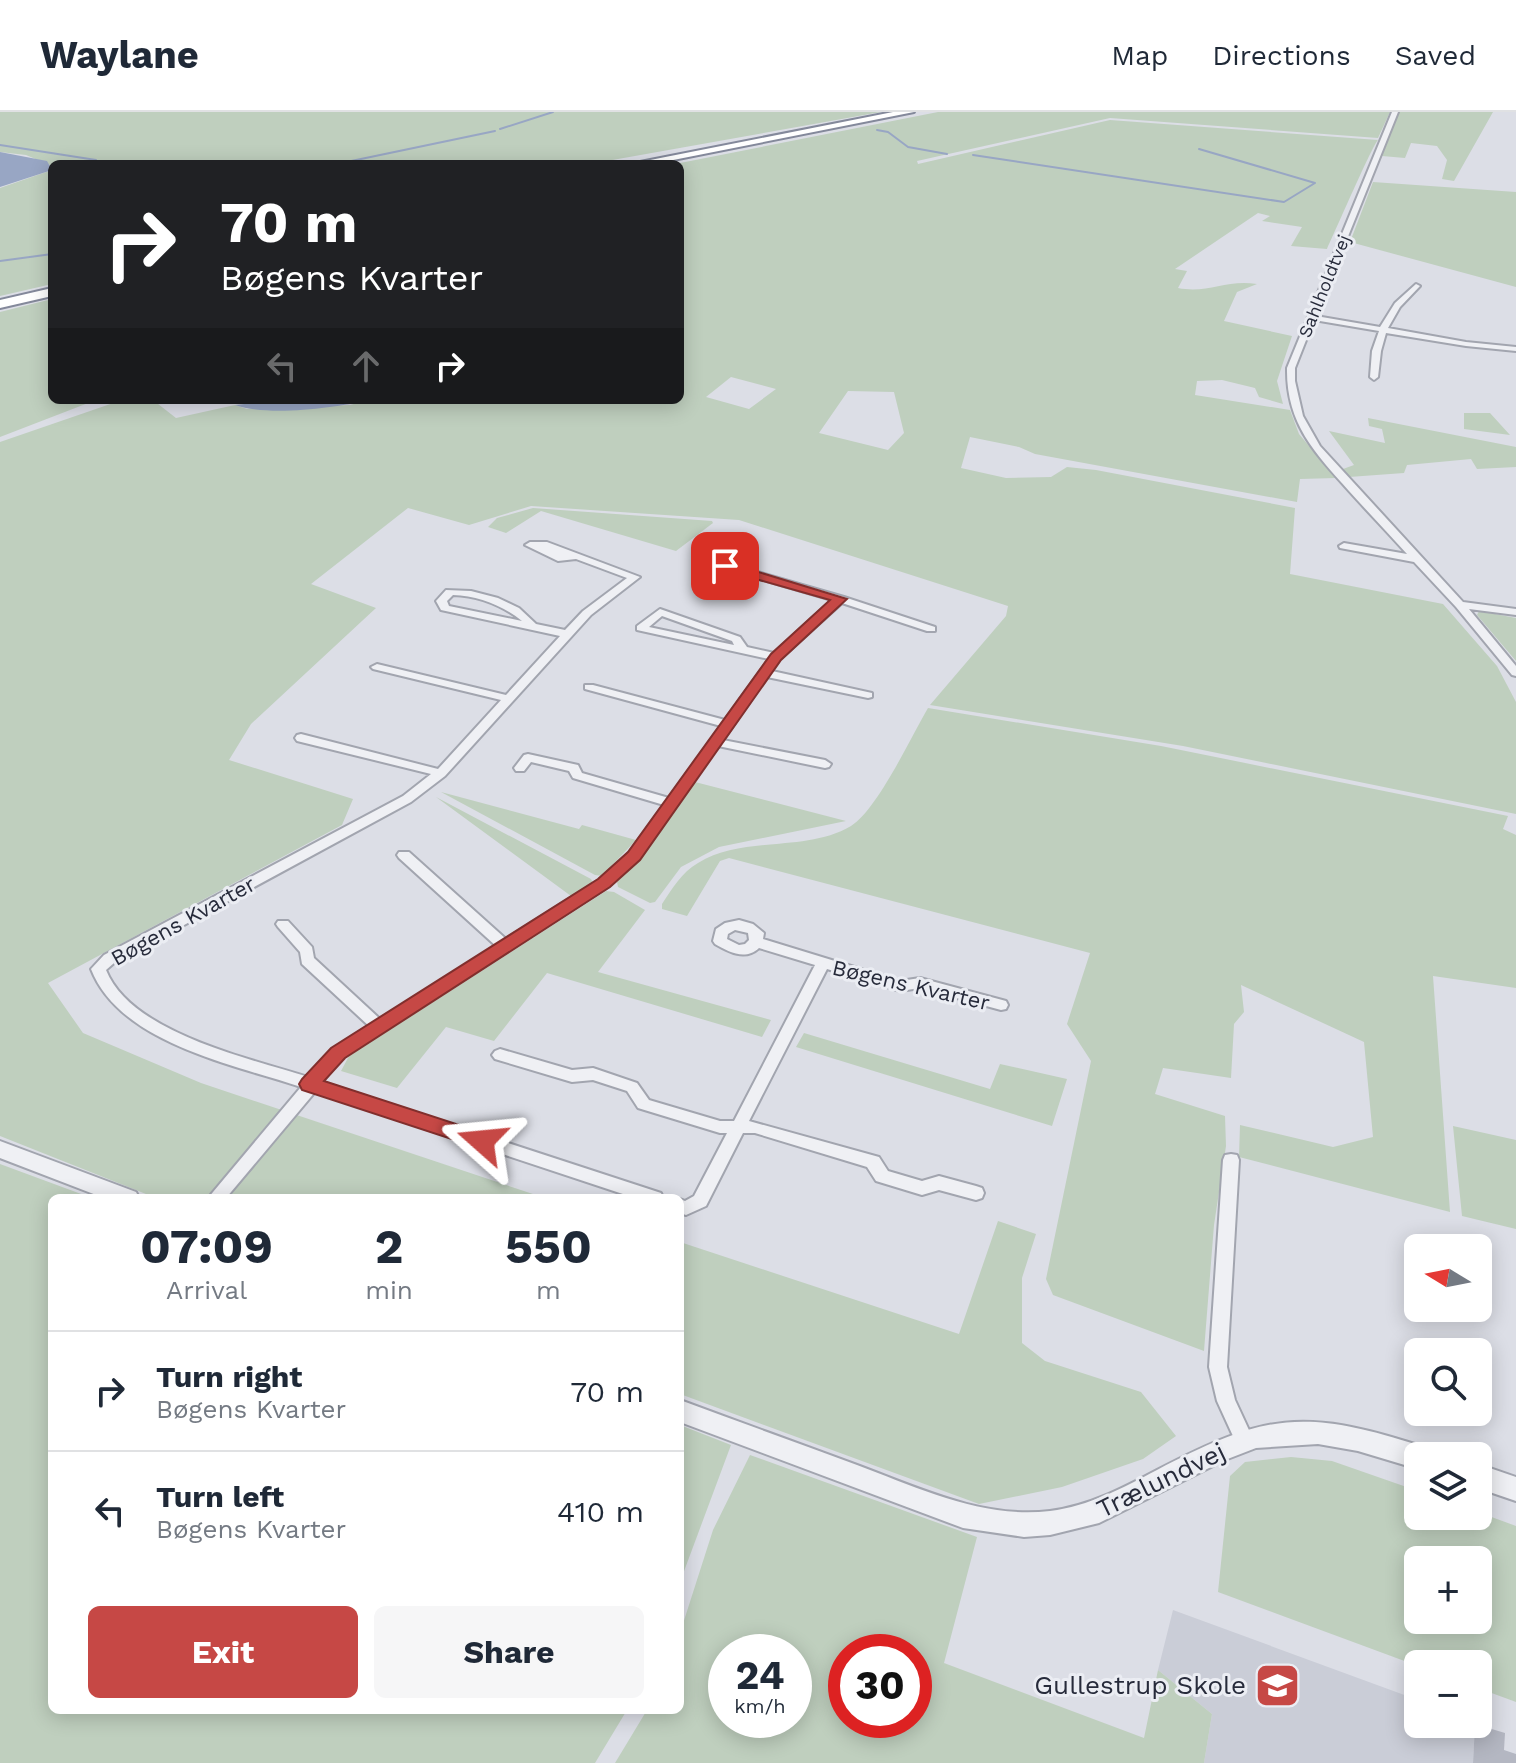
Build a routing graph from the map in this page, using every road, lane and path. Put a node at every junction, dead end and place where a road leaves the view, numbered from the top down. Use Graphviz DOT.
graph roads {
  1 [pos="909,112"];
  2 [pos="1395,112"];
  3 [pos="657,160"];
  4 [pos="1416,286"];
  5 [pos="48,293"];
  6 [pos="0,304"];
  7 [pos="1311,317"];
  8 [pos="1385,330"];
  9 [pos="1516,349"];
  10 [pos="1374,377"];
  11 [pos="1344,546"];
  12 [pos="572,557"];
  13 [pos="1418,559"];
  14 [pos="709,561"];
  15 [pos="840,599"];
  16 [pos="1460,605"];
  17 [pos="1516,612"];
  18 [pos="531,624"];
  19 [pos="931,629"];
  20 [pos="568,634"];
  21 [pos="742,648"];
  22 [pos="776,657"];
  23 [pos="377,667"];
  24 [pos="764,673"];
  25 [pos="1516,673"];
  26 [pos="589,687"];
  27 [pos="870,693"];
  28 [pos="509,699"];
  29 [pos="727,724"];
  30 [pos="301,738"];
  31 [pos="714,742"];
  32 [pos="825,764"];
  33 [pos="520,768"];
  34 [pos="441,773"];
  35 [pos="672,803"];
  36 [pos="404,855"];
  37 [pos="283,924"];
  38 [pos="756,942"];
  39 [pos="505,946"];
  40 [pos="822,965"];
  41 [pos="1001,1005"];
  42 [pos="379,1026"];
  43 [pos="500,1055"];
  44 [pos="309,1084"];
  45 [pos="737,1127"];
  46 [pos="0,1149"];
  47 [pos="1231,1160"];
  48 [pos="976,1193"];
  49 [pos="118,1194"];
  50 [pos="219,1194"];
  51 [pos="643,1194"];
  52 [pos="684,1207"];
  53 [pos="684,1412"];
  54 [pos="1245,1441"];
  55 [pos="1404,1452"];
  56 [pos="1492,1481"];
  57 [pos="1516,1489"];
  1 -- 3 [label="highway"];
  2 -- 7 [label="street, Sahlholdtvej"];
  4 -- 8 [label="street"];
  5 -- 6 [label="highway"];
  7 -- 8 [label="street"];
  7 -- 13 [label="street, Sahlholdtvej"];
  8 -- 9 [label="street"];
  8 -- 10 [label="street"];
  11 -- 13 [label="street"];
  12 -- 20 [label="street, Bøgens Kvarter"];
  13 -- 16 [label="street, Sahlholdtvej"];
  14 -- 15 [label="street"];
  15 -- 19 [label="street"];
  15 -- 22 [label="street"];
  16 -- 17 [label="street"];
  16 -- 25 [label="street, Sahlholdtvej"];
  18 -- 18 [label="street"];
  18 -- 20 [label="street"];
  20 -- 28 [label="street, Bøgens Kvarter"];
  21 -- 21 [label="street"];
  21 -- 22 [label="street"];
  22 -- 24 [label="street"];
  23 -- 28 [label="street"];
  24 -- 27 [label="street"];
  24 -- 29 [label="street"];
  26 -- 29 [label="street"];
  28 -- 34 [label="street, Bøgens Kvarter"];
  29 -- 31 [label="street"];
  30 -- 34 [label="street"];
  31 -- 32 [label="street"];
  31 -- 35 [label="street"];
  33 -- 35 [label="street"];
  34 -- 44 [label="street, Bøgens Kvarter"];
  35 -- 39 [label="street"];
  36 -- 39 [label="street"];
  37 -- 42 [label="street"];
  38 -- 40 [label="street, Bøgens Kvarter"];
  39 -- 42 [label="street"];
  40 -- 41 [label="street, Bøgens Kvarter"];
  40 -- 45 [label="street, Bøgens Kvarter"];
  42 -- 44 [label="street"];
  43 -- 45 [label="street"];
  44 -- 50 [label="street"];
  44 -- 51 [label="street, Bøgens Kvarter"];
  45 -- 48 [label="street"];
  45 -- 52 [label="street, Bøgens Kvarter"];
  46 -- 49 [label="street"];
  47 -- 54 [label="street"];
  53 -- 54 [label="street, Trælundvej"];
  54 -- 55 [label="street, Trælundvej"];
  56 -- 57 [label="street"];
}
